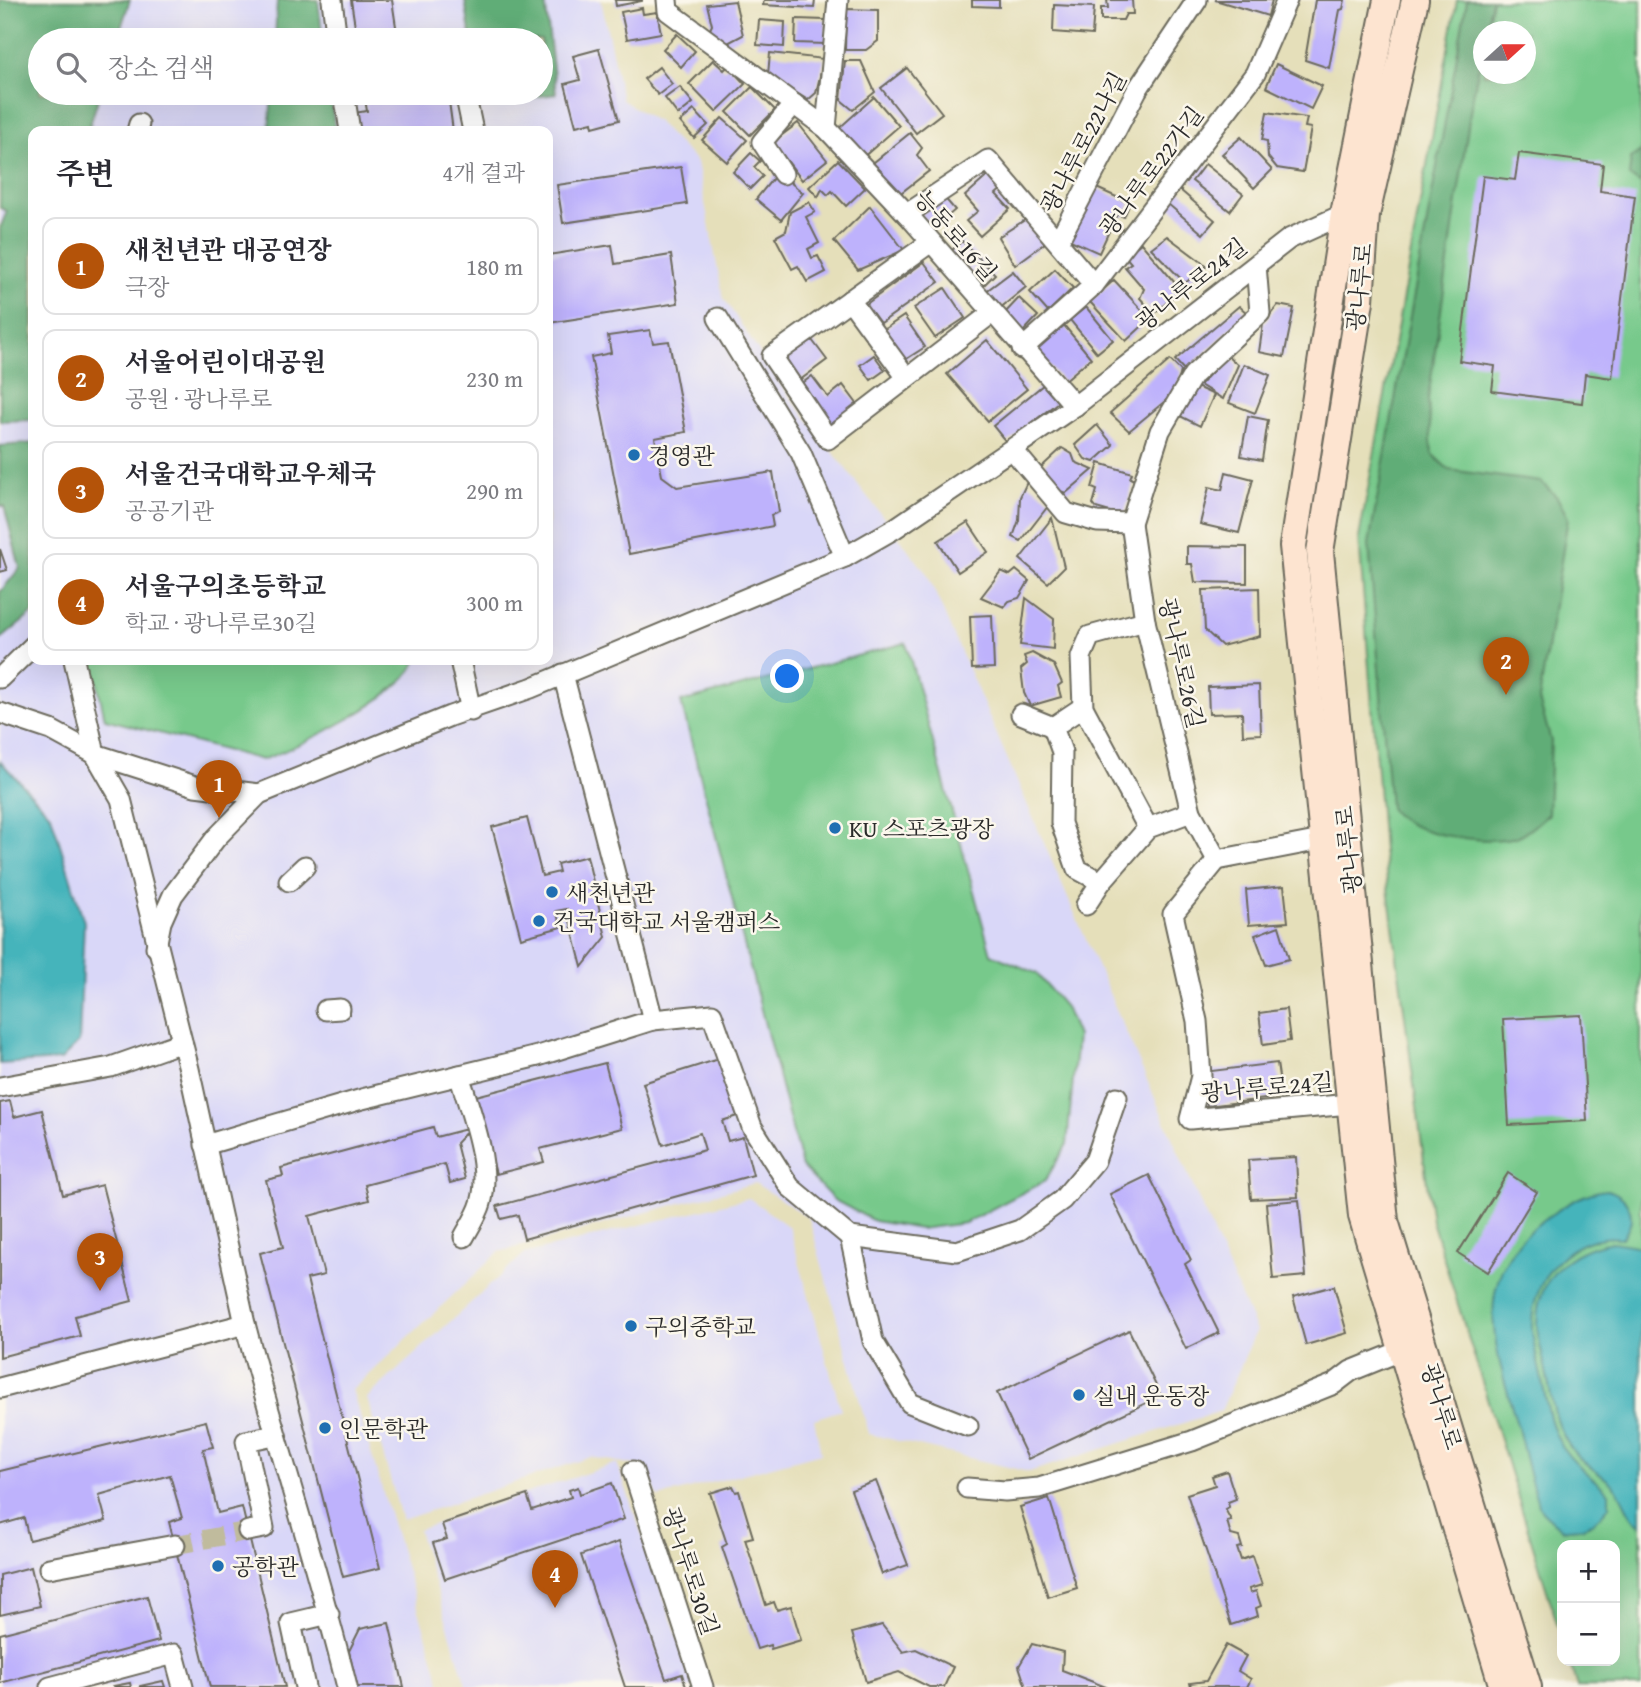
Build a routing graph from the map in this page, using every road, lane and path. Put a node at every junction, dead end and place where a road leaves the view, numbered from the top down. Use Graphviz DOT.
graph roads {
  1 [pos="332,0"];
  2 [pos="667,0"];
  3 [pos="838,0"];
  4 [pos="1197,0"];
  5 [pos="1287,0"];
  6 [pos="1387,0"];
  7 [pos="1416,0"];
  8 [pos="336,28"];
  9 [pos="794,104"];
  10 [pos="346,105"];
  11 [pos="467,105"];
  12 [pos="348,126"];
  13 [pos="471,126"];
  14 [pos="826,128"];
  15 [pos="783,174"];
  16 [pos="907,214"];
  17 [pos="1355,215"];
  18 [pos="931,242"];
  19 [pos="1058,242"];
  20 [pos="1256,265"];
  21 [pos="1094,285"];
  22 [pos="850,300"];
  23 [pos="992,313"];
  24 [pos="718,318"];
  25 [pos="1022,349"];
  26 [pos="907,378"];
  27 [pos="1075,406"];
  28 [pos="1012,449"];
  29 [pos="1131,523"];
  30 [pos="845,557"];
  31 [pos="1145,621"];
  32 [pos="28,651"];
  33 [pos="75,665"];
  34 [pos="461,665"];
  35 [pos="563,674"];
  36 [pos="0,678"];
  37 [pos="1083,707"];
  38 [pos="471,711"];
  39 [pos="0,713"];
  40 [pos="1021,715"];
  41 [pos="1053,727"];
  42 [pos="95,754"];
  43 [pos="259,794"];
  44 [pos="1191,812"];
  45 [pos="1149,828"];
  46 [pos="1321,840"];
  47 [pos="1217,860"];
  48 [pos="305,866"];
  49 [pos="289,881"];
  50 [pos="1101,882"];
  51 [pos="1086,905"];
  52 [pos="156,947"];
  53 [pos="653,1020"];
  54 [pos="182,1042"];
  55 [pos="459,1076"];
  56 [pos="0,1087"];
  57 [pos="1118,1097"];
  58 [pos="1349,1104"];
  59 [pos="205,1145"];
  60 [pos="464,1237"];
  61 [pos="850,1237"];
  62 [pos="245,1324"];
  63 [pos="1413,1346"];
  64 [pos="0,1388"];
  65 [pos="968,1426"];
  66 [pos="274,1435"];
  67 [pos="633,1471"];
  68 [pos="967,1488"];
  69 [pos="248,1531"];
  70 [pos="175,1545"];
  71 [pos="49,1568"];
  72 [pos="329,1614"];
  73 [pos="50,1687"];
  74 [pos="183,1687"];
  75 [pos="306,1687"];
  76 [pos="347,1687"];
  77 [pos="704,1687"];
  78 [pos="1503,1687"];
  79 [pos="1528,1687"];
  1 -- 8 [label="street"];
  2 -- 9 [label="street, 능동로16길"];
  3 -- 14 [label="street"];
  4 -- 19 [label="street, 광나루로22나길"];
  5 -- 21 [label="street, 광나루로22가길"];
  6 -- 17 [label="main road, 광나루로"];
  7 -- 17 [label="main road, 광나루로"];
  9 -- 14 [label="street, 능동로16길"];
  9 -- 15 [label="street"];
  10 -- 12 [label="street"];
  11 -- 13 [label="street"];
  14 -- 16 [label="street, 능동로16길"];
  16 -- 18 [label="street, 능동로16길"];
  16 -- 19 [label="street, 광나루로22나길"];
  17 -- 20 [label="street, 광나루로24길"];
  17 -- 46 [label="main road, 광나루로"];
  17 -- 63 [label="main road, 광나루로"];
  18 -- 22 [label="street"];
  18 -- 23 [label="street, 능동로16길"];
  19 -- 21 [label="street"];
  20 -- 27 [label="street, 광나루로24길"];
  20 -- 29 [label="street"];
  21 -- 25 [label="street, 광나루로22가길"];
  22 -- 26 [label="street"];
  22 -- 26 [label="street"];
  23 -- 25 [label="street, 능동로16길"];
  23 -- 26 [label="street"];
  24 -- 30 [label="street"];
  25 -- 27 [label="street, 능동로16길"];
  27 -- 28 [label="street, 광나루로24길"];
  28 -- 29 [label="street"];
  28 -- 30 [label="street, 광나루로24길"];
  29 -- 31 [label="street, 광나루로26길"];
  30 -- 35 [label="street, 광나루로24길"];
  31 -- 37 [label="street"];
  31 -- 44 [label="street, 광나루로26길"];
  32 -- 36 [label="street"];
  33 -- 42 [label="street"];
  34 -- 38 [label="street"];
  35 -- 38 [label="street, 광나루로24길"];
  35 -- 53 [label="street"];
  37 -- 41 [label="street"];
  37 -- 45 [label="street"];
  38 -- 43 [label="street, 광나루로24길"];
  39 -- 42 [label="street"];
  40 -- 41 [label="street"];
  41 -- 50 [label="street"];
  42 -- 43 [label="street"];
  42 -- 52 [label="street"];
  43 -- 52 [label="street"];
  44 -- 45 [label="street"];
  44 -- 47 [label="street, 광나루로26길"];
  45 -- 50 [label="street"];
  46 -- 47 [label="street"];
  46 -- 58 [label="main road, 광나루로"];
  47 -- 58 [label="street, 광나루로24길"];
  48 -- 49 [label="street"];
  50 -- 51 [label="street"];
  52 -- 54 [label="street"];
  53 -- 55 [label="street"];
  53 -- 61 [label="street"];
  54 -- 56 [label="street"];
  54 -- 59 [label="street"];
  55 -- 59 [label="street"];
  55 -- 60 [label="street"];
  57 -- 61 [label="street"];
  58 -- 63 [label="main road, 광나루로"];
  59 -- 62 [label="street"];
  61 -- 65 [label="street"];
  62 -- 64 [label="street"];
  62 -- 66 [label="street"];
  63 -- 68 [label="street"];
  63 -- 78 [label="main road, 광나루로"];
  63 -- 79 [label="main road, 광나루로"];
  66 -- 69 [label="street"];
  66 -- 72 [label="street"];
  67 -- 77 [label="street, 광나루로30길"];
  70 -- 71 [label="street"];
  72 -- 75 [label="street"];
  72 -- 76 [label="street"];
  73 -- 74 [label="street"];
}
